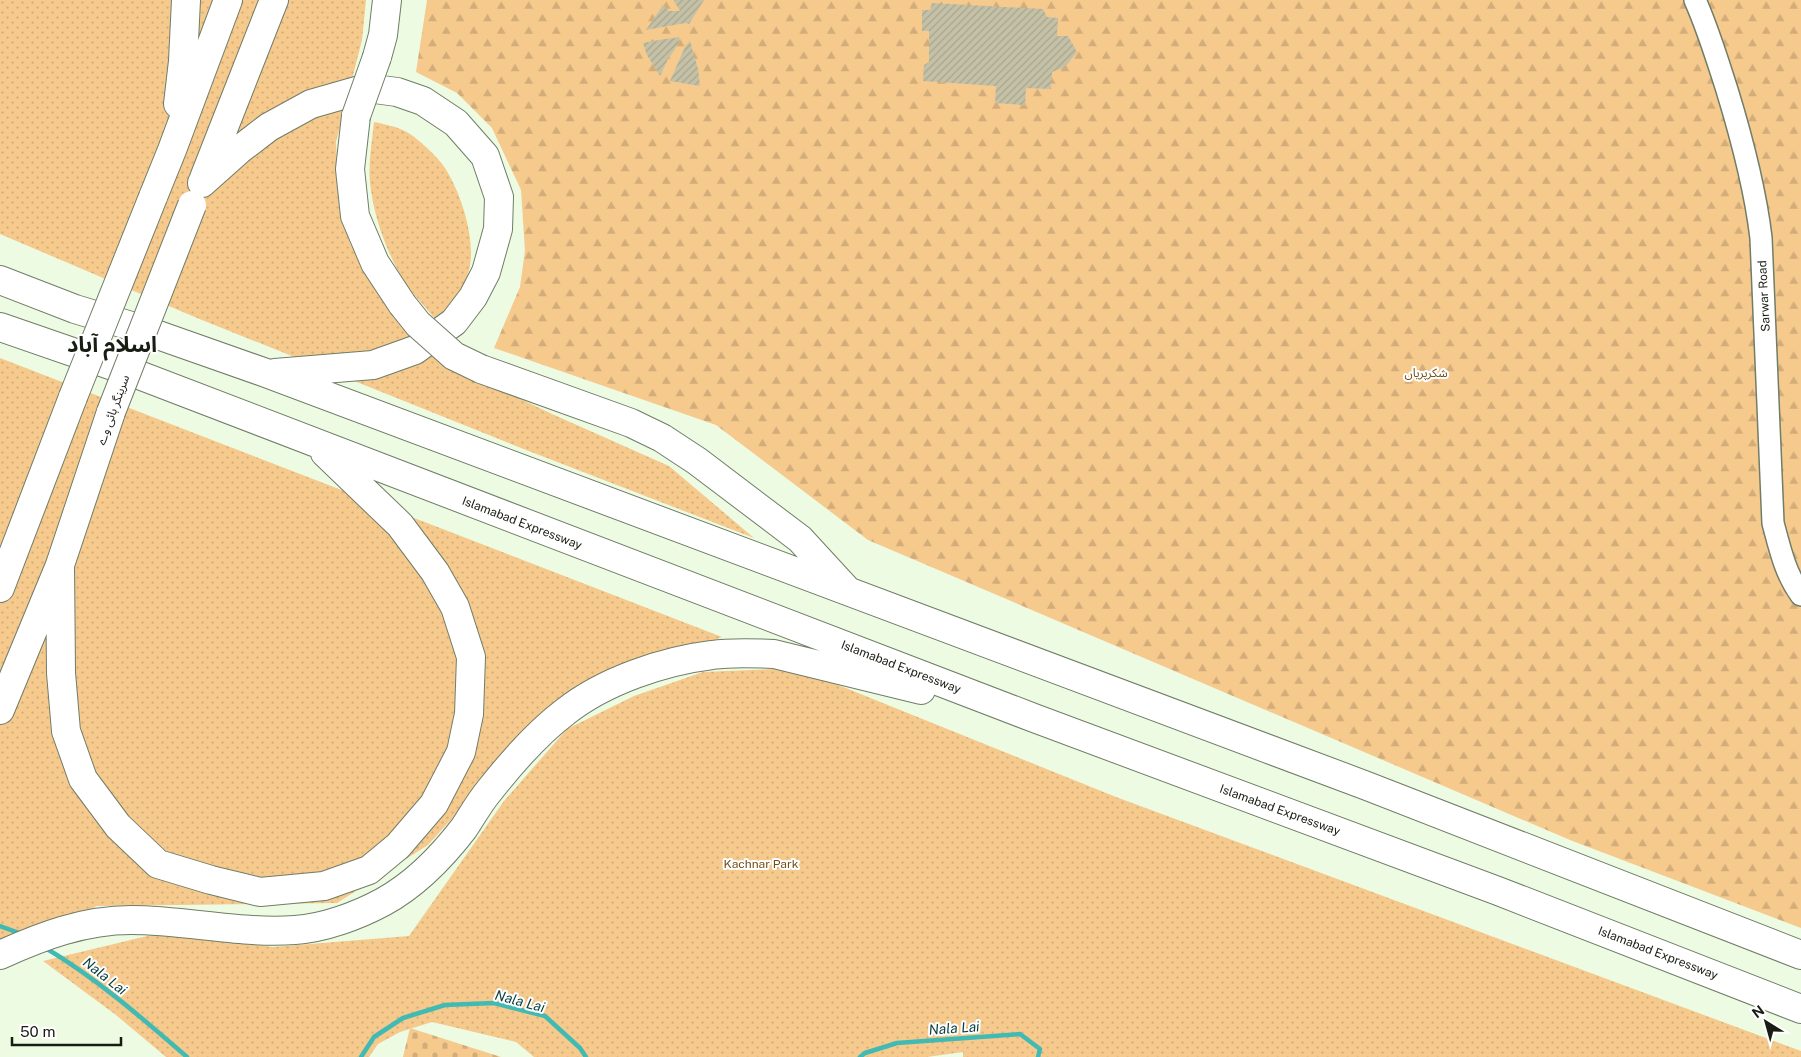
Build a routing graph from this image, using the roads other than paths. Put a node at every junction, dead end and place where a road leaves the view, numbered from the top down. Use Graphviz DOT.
graph roads {
  1 [pos="186,0"];
  2 [pos="228,0"];
  3 [pos="274,0"];
  4 [pos="388,0"];
  5 [pos="1695,0"];
  6 [pos="172,150"];
  7 [pos="197,194"];
  8 [pos="0,280"];
  9 [pos="0,327"];
  10 [pos="266,373"];
  11 [pos="315,444"];
  12 [pos="8,555"];
  13 [pos="60,565"];
  14 [pos="0,588"];
  15 [pos="850,594"];
  16 [pos="1801,595"];
  17 [pos="0,710"];
  18 [pos="1034,718"];
  19 [pos="0,955"];
  20 [pos="1801,955"];
  21 [pos="1801,1009"];
  1 -- 6 [label="highway"];
  2 -- 6 [label="highway"];
  3 -- 7 [label="highway, سرینگر ہائی وے"];
  4 -- 15 [label="highway, bridge"];
  5 -- 16 [label="main road, Sarwar Road"];
  6 -- 12 [label="highway, bridge"];
  7 -- 10 [label="highway"];
  7 -- 13 [label="highway, سرینگر ہائی وے, bridge"];
  8 -- 10 [label="highway"];
  9 -- 11 [label="highway, Islamabad Expressway"];
  10 -- 15 [label="highway"];
  11 -- 13 [label="highway"];
  11 -- 18 [label="highway, Islamabad Expressway"];
  12 -- 14 [label="highway"];
  13 -- 17 [label="highway, سرینگر ہائی وے"];
  15 -- 20 [label="highway"];
  18 -- 19 [label="highway"];
  18 -- 21 [label="highway, Islamabad Expressway"];
}
